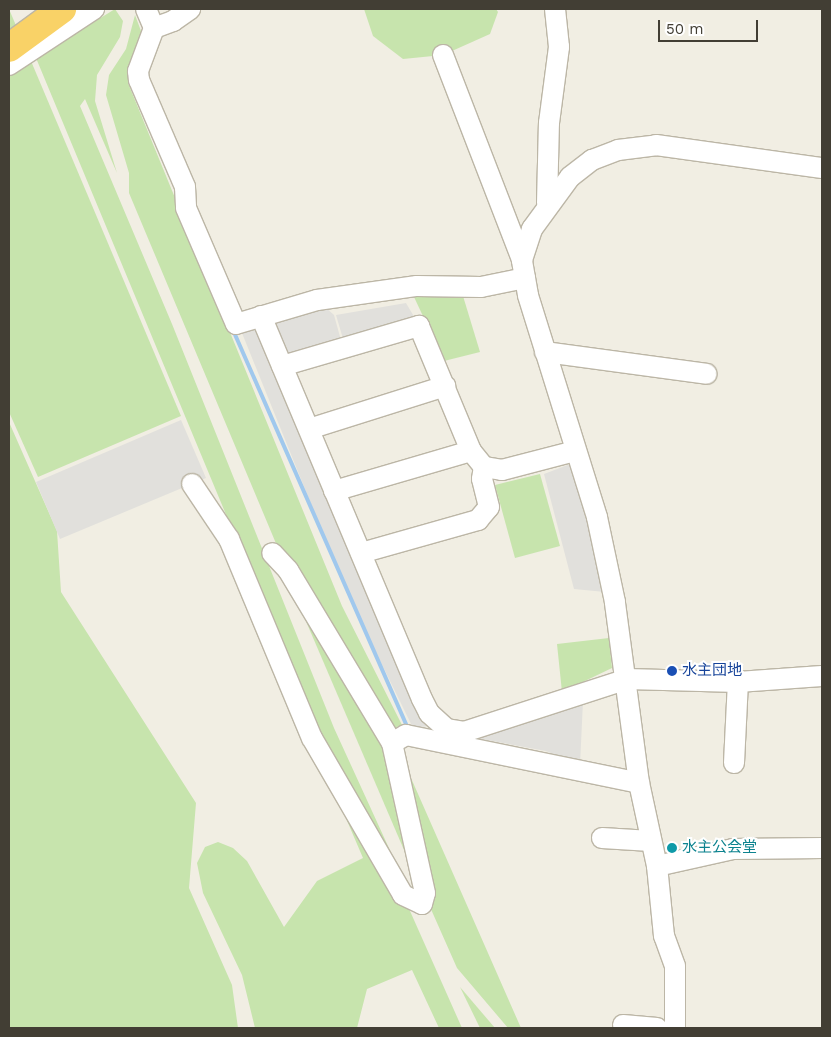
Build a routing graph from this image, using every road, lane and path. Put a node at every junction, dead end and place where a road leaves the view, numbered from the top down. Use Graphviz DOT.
graph roads {
  1 [pos="94,9"];
  2 [pos="146,9"];
  3 [pos="190,9"];
  4 [pos="554,9"];
  5 [pos="46,13"];
  6 [pos="9,25"];
  7 [pos="154,28"];
  8 [pos="9,48"];
  9 [pos="443,55"];
  10 [pos="9,65"];
  11 [pos="822,168"];
  12 [pos="547,204"];
  13 [pos="523,269"];
  14 [pos="261,316"];
  15 [pos="544,352"];
  16 [pos="282,366"];
  17 [pos="707,374"];
  18 [pos="445,386"];
  19 [pos="309,429"];
  20 [pos="575,450"];
  21 [pos="471,451"];
  22 [pos="484,467"];
  23 [pos="192,484"];
  24 [pos="334,491"];
  25 [pos="272,553"];
  26 [pos="361,553"];
  27 [pos="822,676"];
  28 [pos="627,679"];
  29 [pos="738,682"];
  30 [pos="392,743"];
  31 [pos="734,763"];
  32 [pos="639,783"];
  33 [pos="602,838"];
  34 [pos="651,841"];
  35 [pos="822,848"];
  36 [pos="657,866"];
  37 [pos="623,1025"];
  38 [pos="649,1028"];
  39 [pos="675,1028"];
  1 -- 10 [label="street"];
  2 -- 7 [label="street"];
  3 -- 7 [label="street"];
  4 -- 12 [label="street"];
  5 -- 6 [label="highway"];
  5 -- 8 [label="highway"];
  7 -- 14 [label="street"];
  9 -- 13 [label="street"];
  11 -- 12 [label="street"];
  12 -- 13 [label="street"];
  13 -- 14 [label="street"];
  13 -- 15 [label="street"];
  14 -- 16 [label="street"];
  15 -- 17 [label="street"];
  15 -- 20 [label="street"];
  16 -- 18 [label="street"];
  16 -- 19 [label="street"];
  18 -- 19 [label="street"];
  18 -- 21 [label="street"];
  19 -- 24 [label="street"];
  20 -- 22 [label="street"];
  20 -- 28 [label="street"];
  21 -- 22 [label="street"];
  21 -- 24 [label="street"];
  22 -- 26 [label="street"];
  23 -- 30 [label="street"];
  24 -- 26 [label="street"];
  25 -- 30 [label="street"];
  26 -- 28 [label="street"];
  27 -- 29 [label="street"];
  28 -- 29 [label="street"];
  28 -- 32 [label="street"];
  29 -- 31 [label="street"];
  30 -- 32 [label="street"];
  32 -- 34 [label="street"];
  33 -- 34 [label="street"];
  34 -- 36 [label="street"];
  35 -- 36 [label="street"];
  36 -- 39 [label="street"];
  37 -- 38 [label="street"];
}
